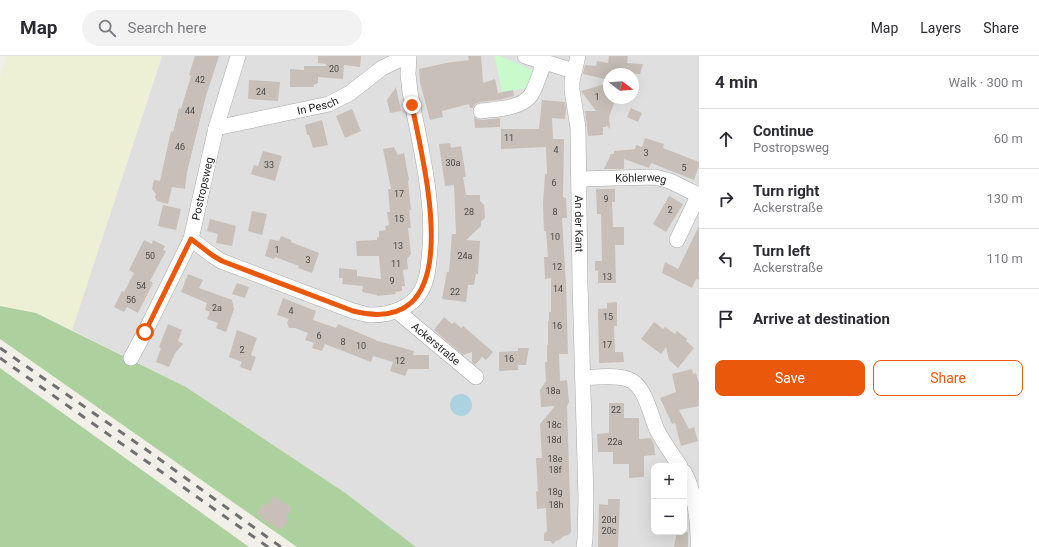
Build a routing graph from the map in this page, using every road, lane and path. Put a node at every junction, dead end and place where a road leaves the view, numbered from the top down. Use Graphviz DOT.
graph roads {
  1 [pos="238,56"];
  2 [pos="408,56"];
  3 [pos="525,56"];
  4 [pos="578,56"];
  5 [pos="544,62"];
  6 [pos="574,71"];
  7 [pos="481,111"];
  8 [pos="216,128"];
  9 [pos="579,179"];
  10 [pos="699,194"];
  11 [pos="191,239"];
  12 [pos="677,240"];
  13 [pos="397,311"];
  14 [pos="131,358"];
  15 [pos="476,377"];
  16 [pos="583,378"];
  17 [pos="678,463"];
  18 [pos="687,479"];
  19 [pos="584,547"];
  20 [pos="698,547"];
  1 -- 8 [label="street, Postropsweg"];
  2 -- 8 [label="street, In Pesch"];
  2 -- 13 [label="street"];
  3 -- 5 [label="street"];
  4 -- 6 [label="street, An der Kant"];
  5 -- 6 [label="street"];
  5 -- 7 [label="street"];
  6 -- 9 [label="street, An der Kant"];
  8 -- 11 [label="street, Postropsweg"];
  9 -- 10 [label="street, Köhlerweg"];
  9 -- 16 [label="street, An der Kant"];
  10 -- 12 [label="street, Köhlerweg"];
  11 -- 13 [label="street"];
  11 -- 14 [label="street, Postropsweg"];
  13 -- 15 [label="street, Ackerstraße"];
  16 -- 17 [label="street"];
  16 -- 19 [label="street, An der Kant"];
  18 -- 20 [label="street"];
}
